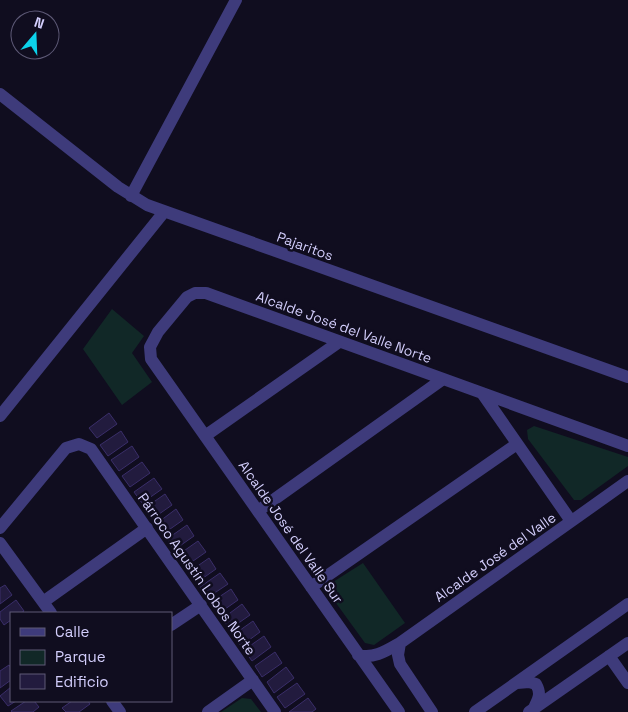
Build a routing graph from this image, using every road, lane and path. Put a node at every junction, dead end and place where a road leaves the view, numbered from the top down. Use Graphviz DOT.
graph roads {
  1 [pos="236,0"];
  2 [pos="0,94"];
  3 [pos="131,196"];
  4 [pos="164,212"];
  5 [pos="339,342"];
  6 [pos="158,370"];
  7 [pos="628,377"];
  8 [pos="443,379"];
  9 [pos="482,393"];
  10 [pos="0,416"];
  11 [pos="205,436"];
  12 [pos="517,444"];
  13 [pos="628,446"];
  14 [pos="628,481"];
  15 [pos="258,511"];
  16 [pos="571,521"];
  17 [pos="0,528"];
  18 [pos="147,528"];
  19 [pos="0,543"];
  20 [pos="311,586"];
  21 [pos="43,602"];
  22 [pos="201,604"];
  23 [pos="628,604"];
  24 [pos="50,612"];
  25 [pos="172,625"];
  26 [pos="400,643"];
  27 [pos="628,643"];
  28 [pos="358,655"];
  29 [pos="377,655"];
  30 [pos="609,656"];
  31 [pos="372,676"];
  32 [pos="253,680"];
  33 [pos="517,683"];
  34 [pos="628,683"];
  35 [pos="531,711"];
  36 [pos="208,712"];
  37 [pos="275,712"];
  38 [pos="399,712"];
  39 [pos="432,712"];
  40 [pos="475,712"];
  1 -- 3 [label="street"];
  2 -- 3 [label="street, Pajaritos"];
  3 -- 4 [label="street, Pajaritos"];
  4 -- 7 [label="street, Pajaritos"];
  4 -- 10 [label="street"];
  5 -- 6 [label="street, Alcalde José del Valle Norte"];
  5 -- 8 [label="street, Alcalde José del Valle Norte"];
  5 -- 11 [label="street"];
  6 -- 11 [label="street, Alcalde José del Valle Sur"];
  8 -- 9 [label="street, Alcalde José del Valle Norte"];
  8 -- 15 [label="street"];
  9 -- 12 [label="street"];
  9 -- 13 [label="street, Alcalde José del Valle Norte"];
  11 -- 15 [label="street, Alcalde José del Valle Sur"];
  12 -- 16 [label="street"];
  12 -- 20 [label="street"];
  14 -- 16 [label="street, Alcalde José del Valle"];
  15 -- 20 [label="street, Alcalde José del Valle Sur"];
  16 -- 26 [label="street, Alcalde José del Valle"];
  17 -- 18 [label="street, Párroco Agustín Lobos Norte"];
  18 -- 21 [label="street"];
  18 -- 22 [label="street, Párroco Agustín Lobos Norte"];
  19 -- 21 [label="street"];
  20 -- 28 [label="street, Alcalde José del Valle Sur"];
  21 -- 24 [label="street"];
  22 -- 25 [label="street"];
  22 -- 32 [label="street, Párroco Agustín Lobos Norte"];
  23 -- 33 [label="street"];
  26 -- 29 [label="street, Alcalde José del Valle"];
  26 -- 39 [label="street"];
  27 -- 30 [label="street"];
  28 -- 29 [label="street, Alcalde José del Valle"];
  28 -- 31 [label="street, Alcalde José del Valle Sur"];
  29 -- 31 [label="street"];
  30 -- 34 [label="street"];
  30 -- 35 [label="street"];
  31 -- 38 [label="street, Alcalde José del Valle Sur"];
  32 -- 36 [label="street"];
  32 -- 37 [label="street, Párroco Agustín Lobos Norte"];
  33 -- 35 [label="street"];
  33 -- 40 [label="street"];
}
